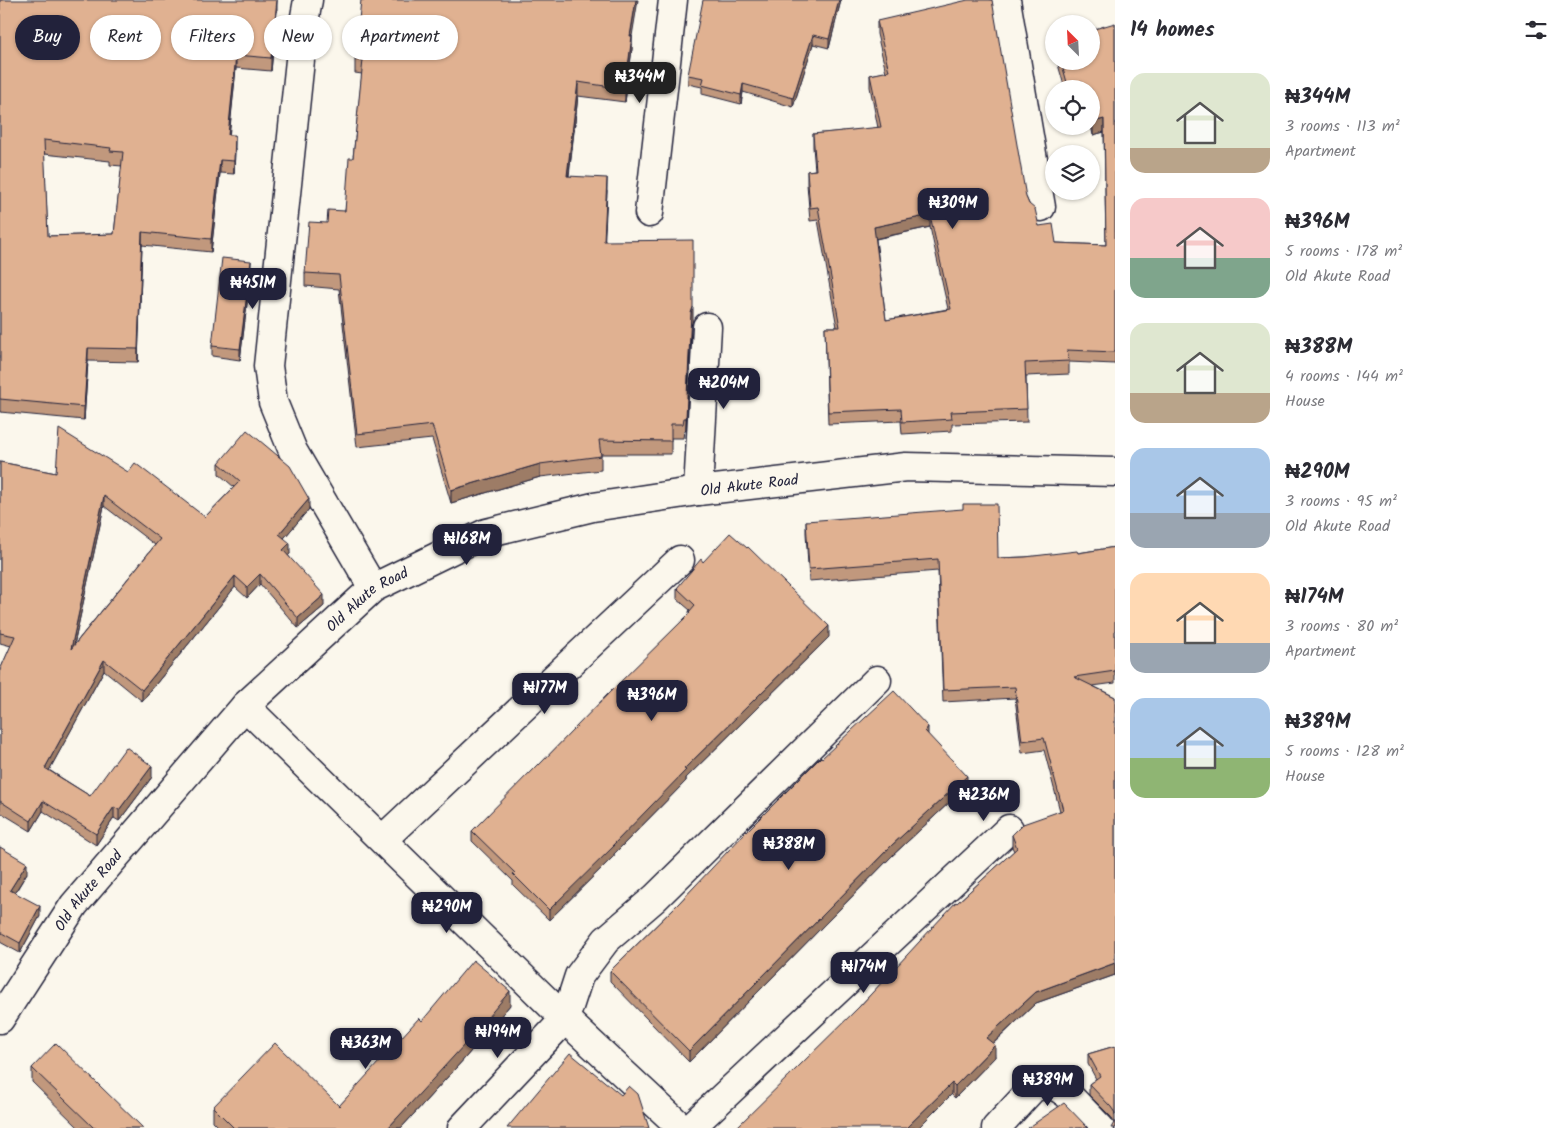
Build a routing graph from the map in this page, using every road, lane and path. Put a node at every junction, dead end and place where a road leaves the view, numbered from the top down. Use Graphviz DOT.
graph roads {
  1 [pos="308,0"];
  2 [pos="673,0"];
  3 [pos="1006,0"];
  4 [pos="1041,207"];
  5 [pos="649,212"];
  6 [pos="707,327"];
  7 [pos="1115,472"];
  8 [pos="698,491"];
  9 [pos="680,560"];
  10 [pos="373,588"];
  11 [pos="877,680"];
  12 [pos="245,706"];
  13 [pos="1009,829"];
  14 [pos="382,840"];
  15 [pos="0,1019"];
  16 [pos="564,1019"];
  17 [pos="462,1128"];
  18 [pos="682,1128"];
  19 [pos="690,1128"];
  20 [pos="996,1128"];
  21 [pos="1100,1128"];
  1 -- 10 [label="street"];
  2 -- 5 [label="street"];
  3 -- 4 [label="street"];
  6 -- 8 [label="street"];
  7 -- 8 [label="street, Old Akute Road"];
  8 -- 10 [label="street, Old Akute Road"];
  9 -- 14 [label="street"];
  10 -- 12 [label="street, Old Akute Road"];
  11 -- 16 [label="street"];
  12 -- 14 [label="street"];
  12 -- 15 [label="street, Old Akute Road"];
  13 -- 19 [label="street"];
  14 -- 16 [label="street"];
  16 -- 17 [label="street"];
  16 -- 18 [label="street"];
  20 -- 21 [label="street"];
}
